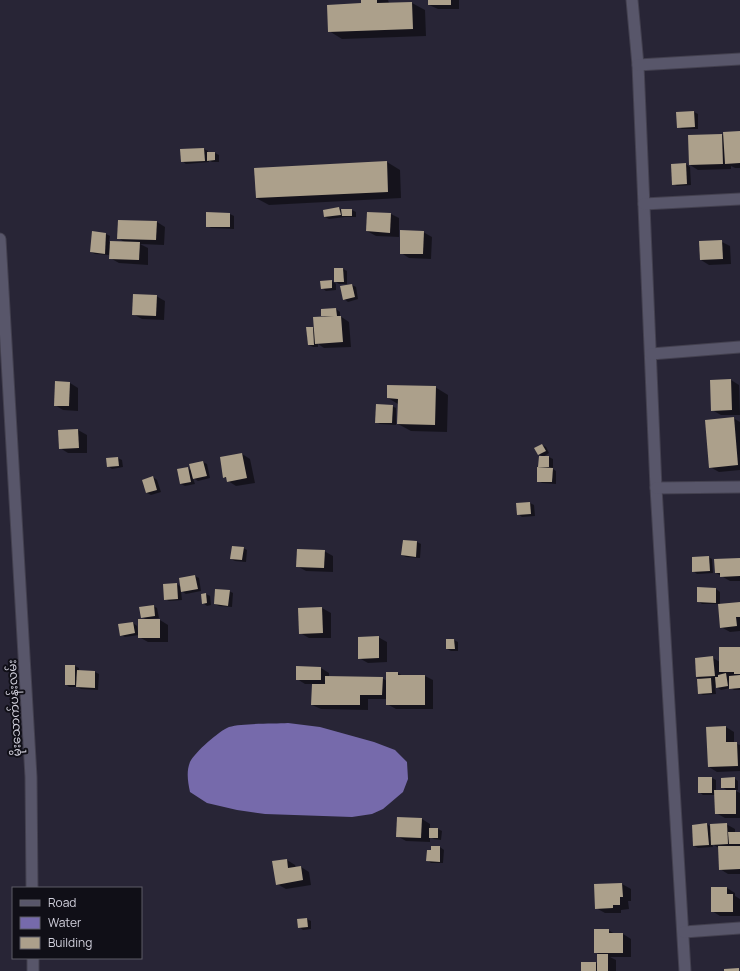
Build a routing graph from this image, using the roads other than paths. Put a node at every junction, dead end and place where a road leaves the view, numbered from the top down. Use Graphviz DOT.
graph roads {
  1 [pos="632,0"];
  2 [pos="740,59"];
  3 [pos="638,64"];
  4 [pos="740,199"];
  5 [pos="644,204"];
  6 [pos="0,239"];
  7 [pos="740,348"];
  8 [pos="651,354"];
  9 [pos="740,487"];
  10 [pos="656,488"];
  11 [pos="32,887"];
  12 [pos="740,928"];
  13 [pos="684,932"];
  14 [pos="33,959"];
  15 [pos="33,971"];
  16 [pos="686,971"];
  1 -- 3 [label="street"];
  2 -- 3 [label="street"];
  3 -- 5 [label="street"];
  4 -- 5 [label="street"];
  5 -- 8 [label="street"];
  6 -- 11 [label="street, မိုးသောက်ပန်းလမ်း"];
  7 -- 8 [label="street"];
  8 -- 10 [label="street"];
  9 -- 10 [label="street"];
  10 -- 13 [label="street"];
  12 -- 13 [label="street"];
  13 -- 16 [label="street"];
  14 -- 15 [label="street"];
}
